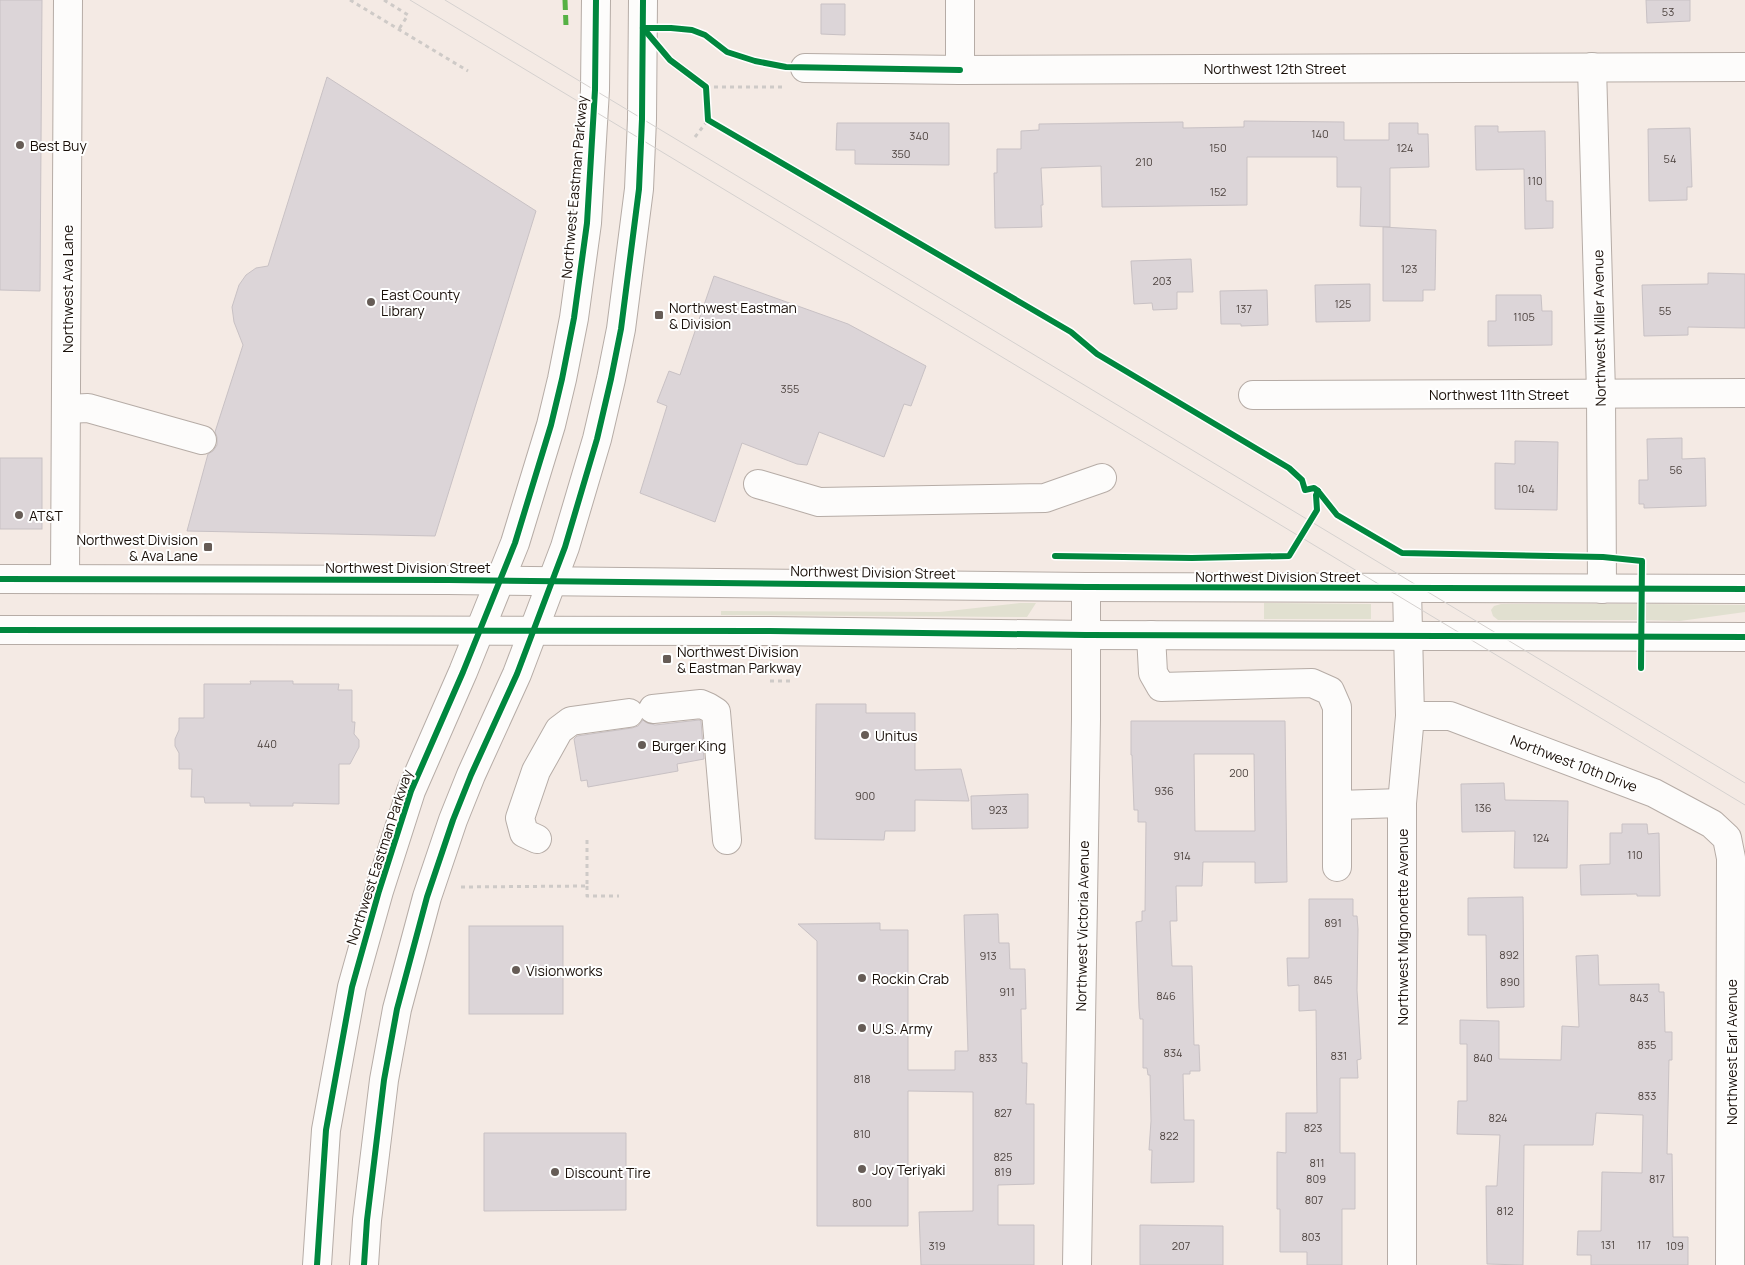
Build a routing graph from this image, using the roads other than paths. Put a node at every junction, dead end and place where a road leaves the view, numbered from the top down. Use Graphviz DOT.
graph roads {
  1 [pos="68,0"];
  2 [pos="596,0"];
  3 [pos="642,0"];
  4 [pos="960,0"];
  5 [pos="1592,67"];
  6 [pos="1745,67"];
  7 [pos="805,68"];
  8 [pos="960,70"];
  9 [pos="1601,393"];
  10 [pos="1745,393"];
  11 [pos="1253,396"];
  12 [pos="67,409"];
  13 [pos="202,440"];
  14 [pos="1102,478"];
  15 [pos="758,484"];
  16 [pos="0,579"];
  17 [pos="65,579"];
  18 [pos="500,580"];
  19 [pos="552,581"];
  20 [pos="1086,587"];
  21 [pos="1407,588"];
  22 [pos="1602,590"];
  23 [pos="1745,590"];
  24 [pos="0,630"];
  25 [pos="480,631"];
  26 [pos="533,631"];
  27 [pos="1086,634"];
  28 [pos="1151,634"];
  29 [pos="1408,635"];
  30 [pos="1745,637"];
  31 [pos="1410,716"];
  32 [pos="1402,803"];
  33 [pos="1337,805"];
  34 [pos="1727,838"];
  35 [pos="537,839"];
  36 [pos="727,840"];
  37 [pos="1337,867"];
  38 [pos="317,1265"];
  39 [pos="364,1265"];
  40 [pos="1077,1265"];
  41 [pos="1402,1265"];
  42 [pos="1730,1265"];
  1 -- 12 [label="main road, Northwest Ava Lane"];
  2 -- 18 [label="main road, Northwest Eastman Parkway"];
  3 -- 19 [label="main road"];
  4 -- 8 [label="main road"];
  5 -- 6 [label="main road, Northwest 12th Street"];
  5 -- 8 [label="main road, Northwest 12th Street"];
  5 -- 9 [label="main road, Northwest Miller Avenue"];
  7 -- 8 [label="main road, Northwest 12th Street"];
  9 -- 10 [label="main road, Northwest 11th Street"];
  9 -- 11 [label="main road, Northwest 11th Street"];
  9 -- 22 [label="main road, Northwest Miller Avenue"];
  12 -- 13 [label="main road"];
  12 -- 17 [label="main road, Northwest Ava Lane"];
  14 -- 15 [label="main road"];
  16 -- 17 [label="main road, Northwest Division Street"];
  17 -- 18 [label="main road, Northwest Division Street"];
  18 -- 19 [label="main road, Northwest Division Street"];
  18 -- 25 [label="main road, Northwest Eastman Parkway"];
  19 -- 20 [label="main road, Northwest Division Street"];
  19 -- 26 [label="main road"];
  20 -- 21 [label="main road, Northwest Division Street"];
  20 -- 27 [label="main road, Northwest Victoria Avenue"];
  21 -- 22 [label="main road, Northwest Division Street"];
  21 -- 29 [label="main road, Northwest Mignonette Avenue"];
  22 -- 23 [label="main road, Northwest Division Street"];
  24 -- 25 [label="main road"];
  25 -- 26 [label="main road"];
  25 -- 38 [label="main road, Northwest Eastman Parkway"];
  26 -- 27 [label="main road"];
  26 -- 39 [label="main road"];
  27 -- 28 [label="main road"];
  27 -- 40 [label="main road, Northwest Victoria Avenue"];
  28 -- 29 [label="main road"];
  28 -- 33 [label="main road"];
  29 -- 30 [label="main road"];
  29 -- 31 [label="main road, Northwest Mignonette Avenue"];
  31 -- 32 [label="main road, Northwest Mignonette Avenue"];
  31 -- 34 [label="main road, Northwest 10th Drive"];
  32 -- 33 [label="main road"];
  32 -- 41 [label="main road, Northwest Mignonette Avenue"];
  33 -- 37 [label="main road"];
  34 -- 42 [label="main road, Northwest Earl Avenue"];
  35 -- 36 [label="main road"];
}
